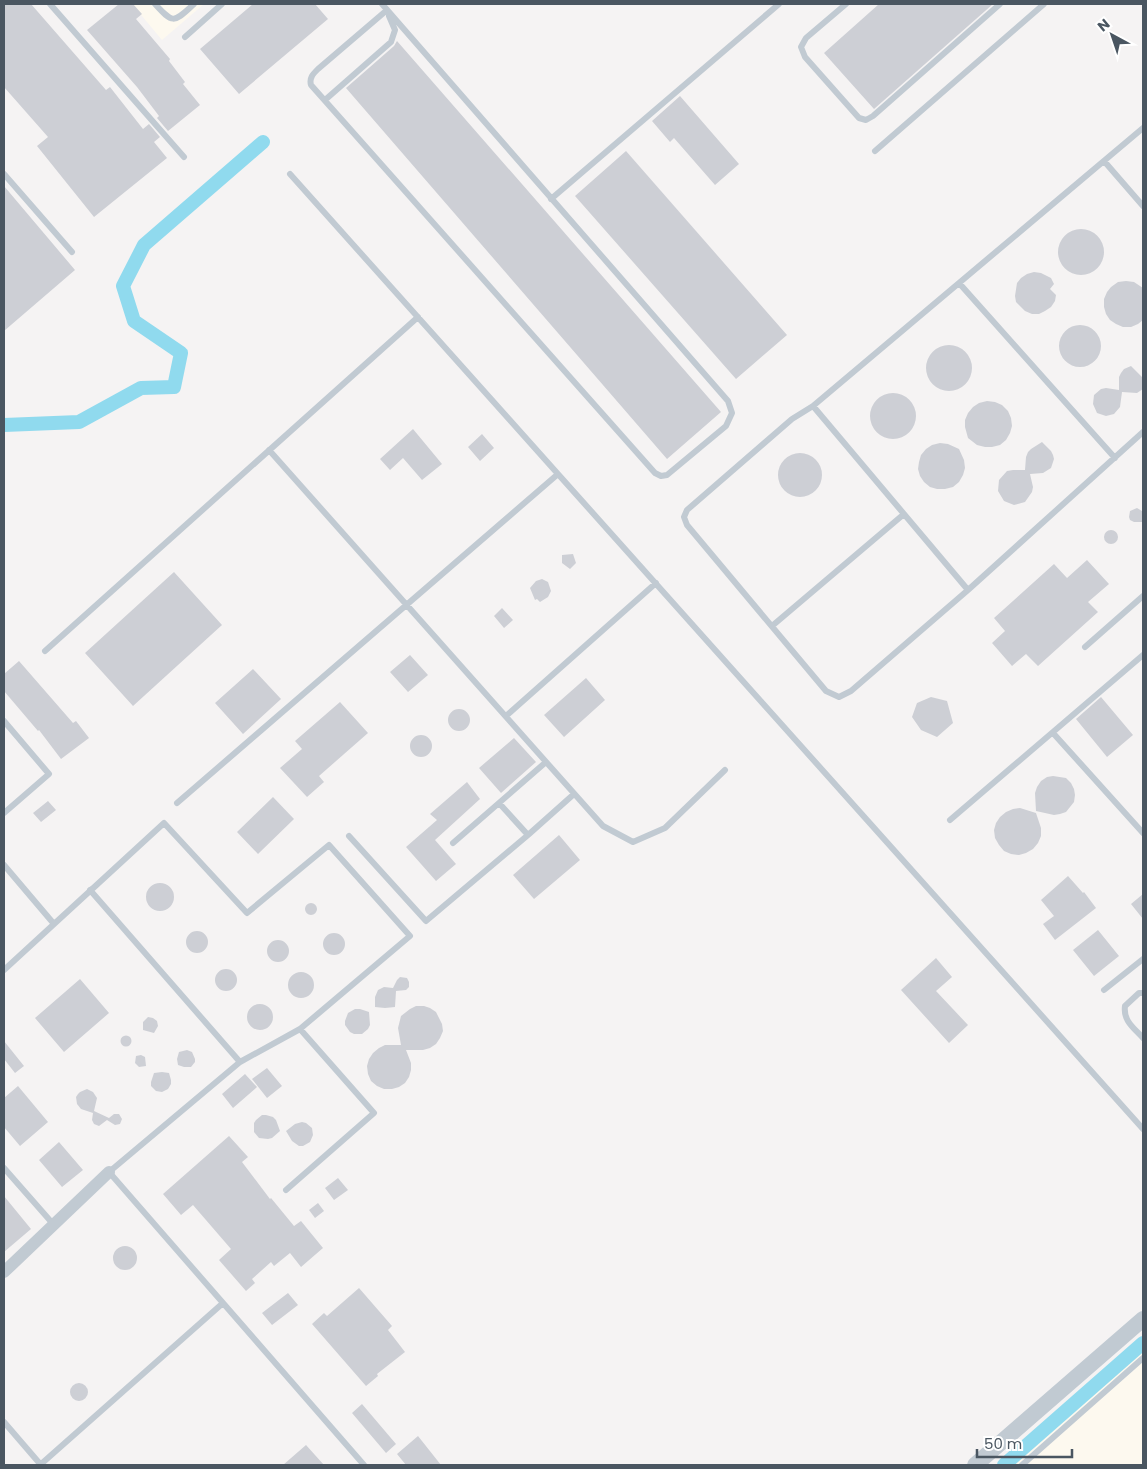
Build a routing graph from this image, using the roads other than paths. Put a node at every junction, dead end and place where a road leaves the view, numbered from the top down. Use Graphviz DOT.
graph roads {
  1 [pos="50,4"];
  2 [pos="155,4"];
  3 [pos="194,4"];
  4 [pos="222,4"];
  5 [pos="382,4"];
  6 [pos="779,4"];
  7 [pos="846,4"];
  8 [pos="1000,4"];
  9 [pos="1044,4"];
  10 [pos="387,10"];
  11 [pos="185,37"];
  12 [pos="325,100"];
  13 [pos="1143,128"];
  14 [pos="875,151"];
  15 [pos="184,158"];
  16 [pos="1104,161"];
  17 [pos="4,174"];
  18 [pos="290,174"];
  19 [pos="551,199"];
  20 [pos="1143,206"];
  21 [pos="72,252"];
  22 [pos="960,283"];
  23 [pos="418,317"];
  24 [pos="813,406"];
  25 [pos="1143,432"];
  26 [pos="269,450"];
  27 [pos="1115,458"];
  28 [pos="558,474"];
  29 [pos="904,514"];
  30 [pos="656,584"];
  31 [pos="968,590"];
  32 [pos="1143,596"];
  33 [pos="406,605"];
  34 [pos="772,626"];
  35 [pos="1085,647"];
  36 [pos="45,651"];
  37 [pos="1143,655"];
  38 [pos="506,716"];
  39 [pos="4,722"];
  40 [pos="1053,733"];
  41 [pos="546,762"];
  42 [pos="725,770"];
  43 [pos="574,794"];
  44 [pos="177,803"];
  45 [pos="499,803"];
  46 [pos="4,813"];
  47 [pos="950,820"];
  48 [pos="1143,833"];
  49 [pos="528,835"];
  50 [pos="349,836"];
  51 [pos="453,843"];
  52 [pos="4,865"];
  53 [pos="90,890"];
  54 [pos="54,924"];
  55 [pos="1143,959"];
  56 [pos="4,970"];
  57 [pos="1104,990"];
  58 [pos="1143,993"];
  59 [pos="300,1029"];
  60 [pos="1143,1038"];
  61 [pos="240,1062"];
  62 [pos="1143,1129"];
  63 [pos="4,1168"];
  64 [pos="109,1172"];
  65 [pos="286,1190"];
  66 [pos="54,1225"];
  67 [pos="4,1272"];
  68 [pos="223,1303"];
  69 [pos="1143,1318"];
  70 [pos="1143,1358"];
  71 [pos="4,1422"];
  72 [pos="41,1465"];
  73 [pos="364,1465"];
  74 [pos="975,1465"];
  75 [pos="1022,1465"];
  1 -- 15 [label="lane"];
  2 -- 3 [label="lane"];
  4 -- 11 [label="lane"];
  5 -- 10 [label="lane"];
  6 -- 19 [label="lane"];
  7 -- 8 [label="lane"];
  9 -- 14 [label="lane"];
  10 -- 12 [label="lane"];
  10 -- 12 [label="lane"];
  10 -- 19 [label="lane"];
  12 -- 19 [label="lane"];
  13 -- 16 [label="lane"];
  16 -- 20 [label="lane"];
  16 -- 22 [label="lane"];
  17 -- 21 [label="lane"];
  18 -- 23 [label="lane"];
  22 -- 24 [label="lane"];
  22 -- 27 [label="lane"];
  23 -- 26 [label="lane"];
  23 -- 28 [label="lane"];
  24 -- 29 [label="lane"];
  24 -- 34 [label="lane"];
  25 -- 27 [label="lane"];
  26 -- 33 [label="lane"];
  26 -- 36 [label="lane"];
  27 -- 31 [label="lane"];
  28 -- 30 [label="lane"];
  28 -- 33 [label="lane"];
  29 -- 31 [label="lane"];
  29 -- 34 [label="lane"];
  30 -- 38 [label="lane"];
  30 -- 62 [label="lane"];
  31 -- 34 [label="lane"];
  32 -- 35 [label="lane"];
  33 -- 38 [label="lane"];
  33 -- 44 [label="lane"];
  37 -- 40 [label="lane"];
  38 -- 41 [label="lane"];
  39 -- 46 [label="lane"];
  40 -- 47 [label="lane"];
  40 -- 48 [label="lane"];
  41 -- 43 [label="lane"];
  41 -- 45 [label="lane"];
  42 -- 43 [label="lane"];
  43 -- 49 [label="lane"];
  45 -- 49 [label="lane"];
  45 -- 51 [label="lane"];
  49 -- 50 [label="lane"];
  52 -- 54 [label="lane"];
  53 -- 54 [label="lane"];
  53 -- 59 [label="lane"];
  53 -- 61 [label="lane"];
  54 -- 56 [label="lane"];
  55 -- 57 [label="lane"];
  58 -- 60 [label="lane"];
  59 -- 61 [label="lane"];
  59 -- 65 [label="lane"];
  61 -- 64 [label="lane"];
  63 -- 66 [label="lane"];
  64 -- 66 [label="street"];
  64 -- 68 [label="lane"];
  66 -- 67 [label="street"];
  68 -- 72 [label="lane"];
  68 -- 73 [label="lane"];
  69 -- 74 [label="street"];
  70 -- 75 [label="lane"];
  71 -- 72 [label="lane"];
}
